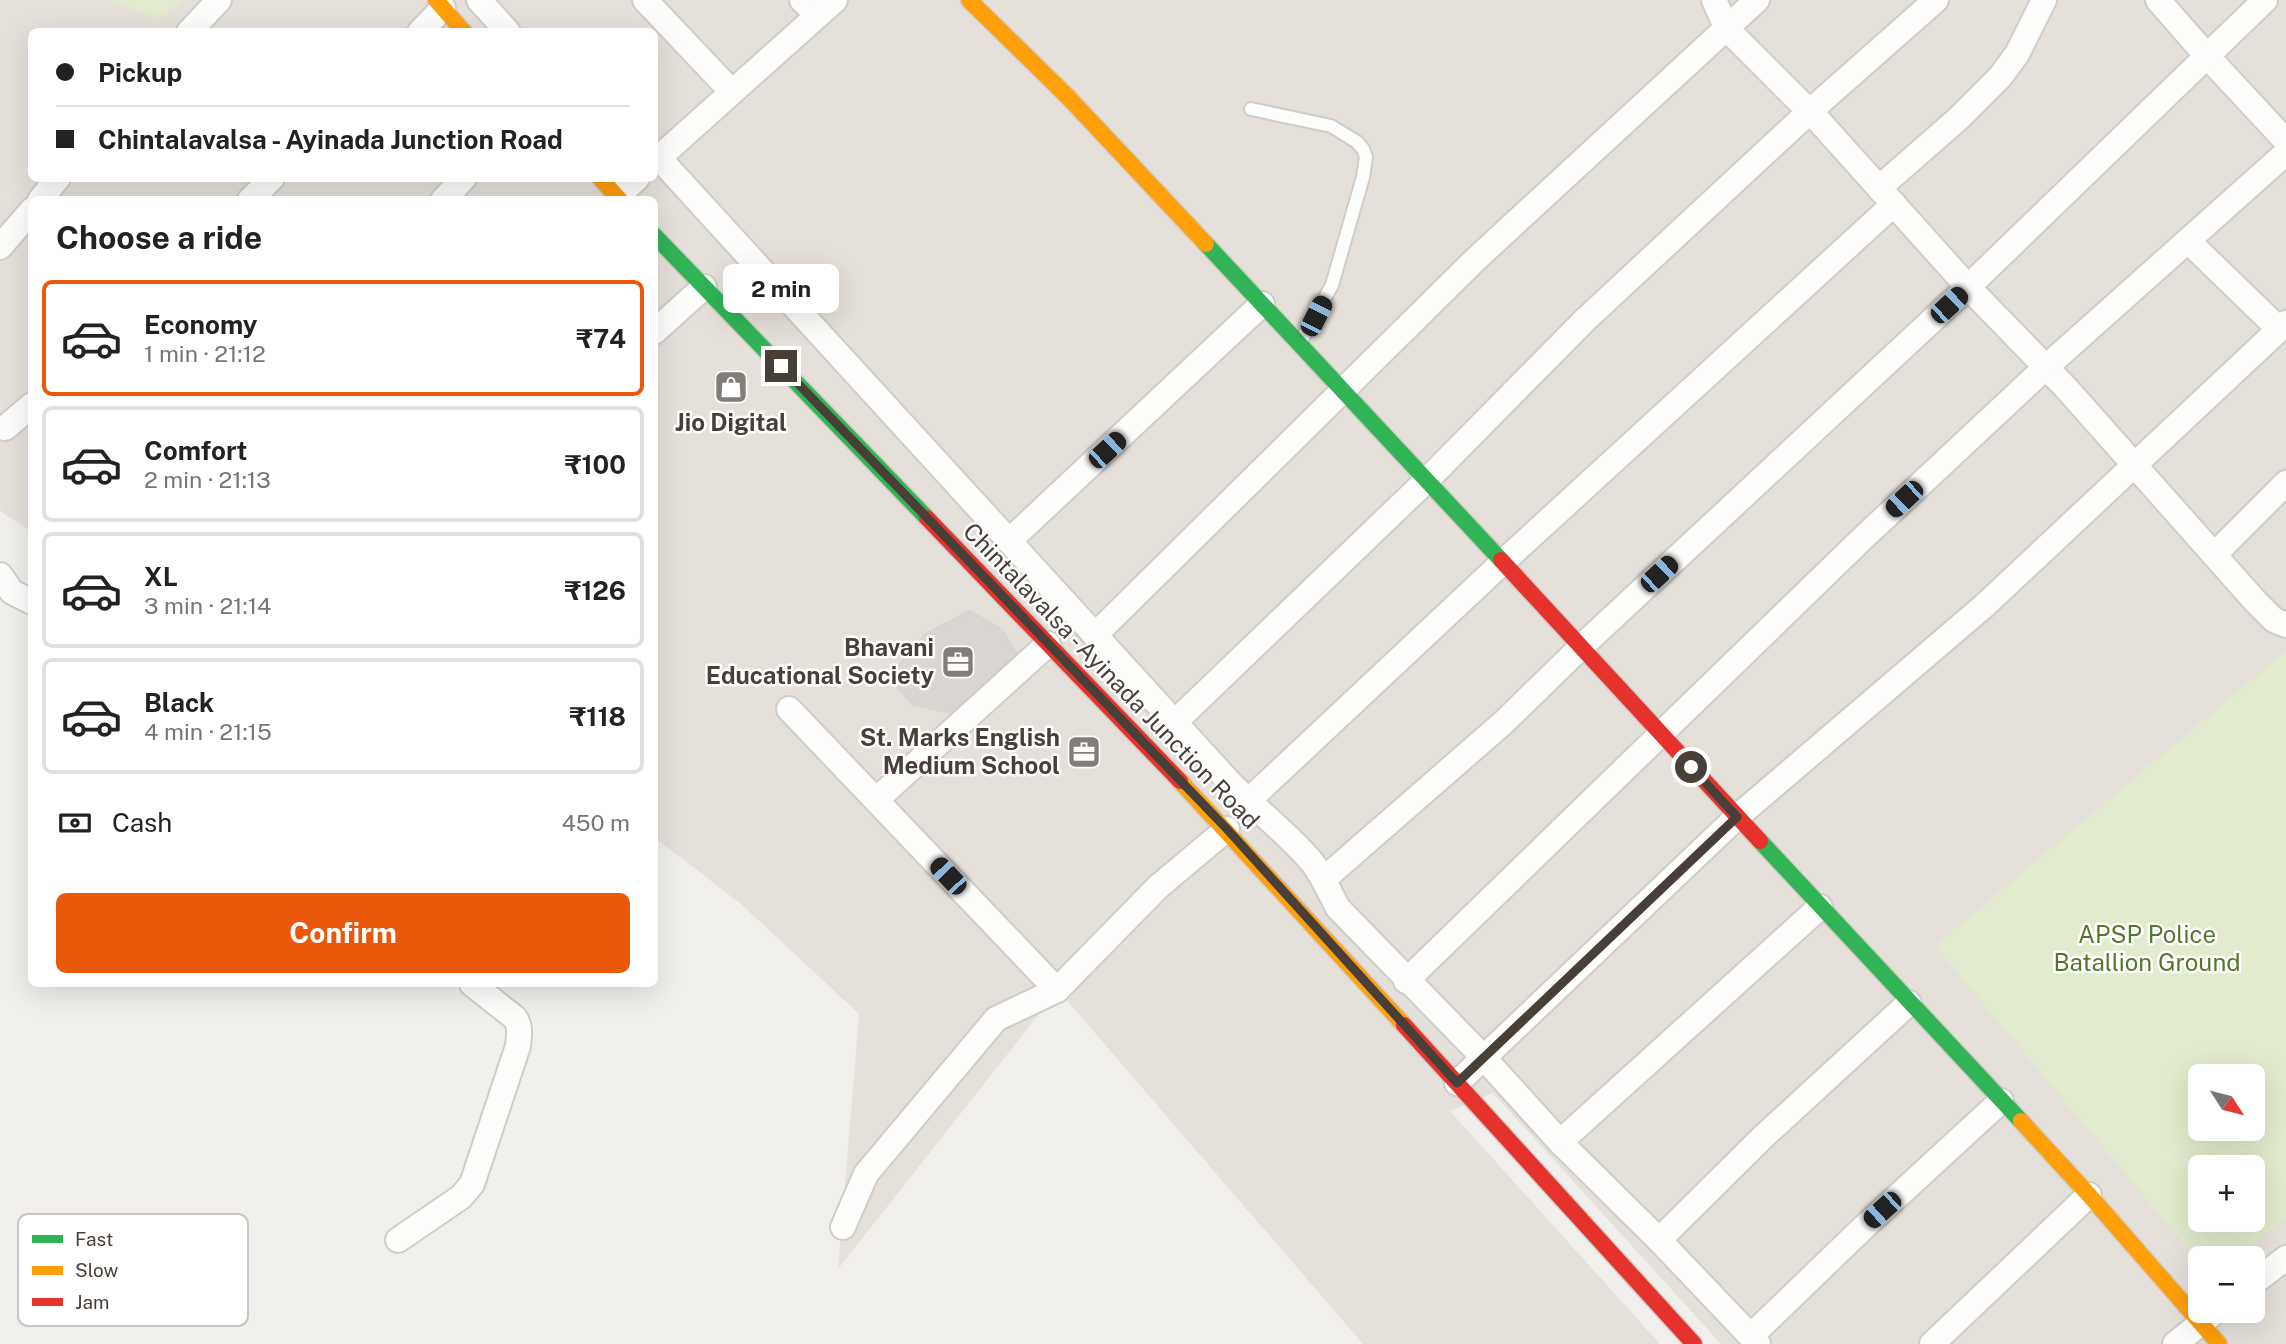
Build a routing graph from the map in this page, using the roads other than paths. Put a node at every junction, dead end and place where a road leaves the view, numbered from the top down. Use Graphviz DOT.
graph roads {
  1 [pos="219,0"];
  2 [pos="478,0"];
  3 [pos="645,0"];
  4 [pos="969,0"];
  5 [pos="1714,0"];
  6 [pos="1757,0"];
  7 [pos="1936,0"];
  8 [pos="2044,0"];
  9 [pos="2158,0"];
  10 [pos="2265,0"];
  11 [pos="439,4"];
  12 [pos="818,5"];
  13 [pos="193,28"];
  14 [pos="423,28"];
  15 [pos="460,28"];
  16 [pos="504,28"];
  17 [pos="1727,29"];
  18 [pos="2206,55"];
  19 [pos="732,92"];
  20 [pos="1251,109"];
  21 [pos="1809,112"];
  22 [pos="2286,141"];
  23 [pos="2286,153"];
  24 [pos="658,159"];
  25 [pos="658,161"];
  26 [pos="55,182"];
  27 [pos="268,182"];
  28 [pos="460,182"];
  29 [pos="627,182"];
  30 [pos="606,191"];
  31 [pos="43,196"];
  32 [pos="254,196"];
  33 [pos="447,196"];
  34 [pos="1887,196"];
  35 [pos="28,215"];
  36 [pos="658,239"];
  37 [pos="2188,241"];
  38 [pos="0,247"];
  39 [pos="704,287"];
  40 [pos="1968,287"];
  41 [pos="1262,304"];
  42 [pos="2282,326"];
  43 [pos="658,328"];
  44 [pos="1299,343"];
  45 [pos="2045,368"];
  46 [pos="1343,388"];
  47 [pos="28,408"];
  48 [pos="5,428"];
  49 [pos="2134,464"];
  50 [pos="1427,480"];
  51 [pos="2286,483"];
  52 [pos="1009,541"];
  53 [pos="2214,555"];
  54 [pos="1503,562"];
  55 [pos="0,575"];
  56 [pos="28,600"];
  57 [pos="2286,625"];
  58 [pos="1095,635"];
  59 [pos="1048,644"];
  60 [pos="1581,647"];
  61 [pos="789,709"];
  62 [pos="1175,722"];
  63 [pos="1661,734"];
  64 [pos="876,800"];
  65 [pos="1248,801"];
  66 [pos="1737,817"];
  67 [pos="1227,829"];
  68 [pos="1324,879"];
  69 [pos="1820,907"];
  70 [pos="1406,981"];
  71 [pos="476,987"];
  72 [pos="1058,990"];
  73 [pos="1909,1003"];
  74 [pos="1483,1058"];
  75 [pos="1457,1083"];
  76 [pos="2001,1101"];
  77 [pos="1560,1142"];
  78 [pos="2089,1195"];
  79 [pos="843,1227"];
  80 [pos="398,1240"];
  81 [pos="1659,1240"];
  82 [pos="2286,1258"];
  83 [pos="2265,1274"];
  84 [pos="2188,1296"];
  85 [pos="2201,1323"];
  86 [pos="2210,1323"];
  87 [pos="1754,1340"];
  88 [pos="1694,1344"];
  89 [pos="1932,1344"];
  90 [pos="2175,1344"];
  91 [pos="2219,1344"];
  1 -- 13 [label="street"];
  2 -- 16 [label="street"];
  3 -- 19 [label="street"];
  4 -- 41 [label="street"];
  5 -- 17 [label="street"];
  6 -- 17 [label="street"];
  7 -- 21 [label="street"];
  8 -- 34 [label="street"];
  9 -- 18 [label="street"];
  10 -- 18 [label="street"];
  11 -- 14 [label="street"];
  11 -- 15 [label="street"];
  12 -- 19 [label="street"];
  17 -- 21 [label="street"];
  17 -- 46 [label="street"];
  18 -- 22 [label="street"];
  18 -- 40 [label="street"];
  19 -- 24 [label="street"];
  20 -- 44 [label="lane"];
  21 -- 34 [label="street"];
  21 -- 50 [label="street"];
  23 -- 37 [label="street"];
  25 -- 52 [label="street"];
  26 -- 31 [label="street"];
  27 -- 32 [label="street"];
  28 -- 33 [label="street"];
  29 -- 30 [label="street"];
  34 -- 40 [label="street"];
  34 -- 54 [label="street"];
  35 -- 38 [label="street"];
  36 -- 39 [label="street, Chintalavalsa - Ayinada Junction Road"];
  37 -- 42 [label="street"];
  37 -- 45 [label="street"];
  39 -- 43 [label="street"];
  39 -- 59 [label="street, Chintalavalsa - Ayinada Junction Road"];
  40 -- 45 [label="street"];
  40 -- 60 [label="street"];
  41 -- 44 [label="street"];
  41 -- 52 [label="street"];
  42 -- 49 [label="street"];
  44 -- 46 [label="street"];
  45 -- 49 [label="street"];
  45 -- 63 [label="street"];
  46 -- 50 [label="street"];
  46 -- 58 [label="street"];
  47 -- 48 [label="street"];
  49 -- 53 [label="street"];
  49 -- 66 [label="street"];
  50 -- 54 [label="street"];
  50 -- 62 [label="street"];
  51 -- 53 [label="street"];
  52 -- 58 [label="street"];
  53 -- 57 [label="street"];
  54 -- 60 [label="street"];
  54 -- 65 [label="street"];
  55 -- 56 [label="street"];
  58 -- 62 [label="street"];
  59 -- 64 [label="street"];
  59 -- 67 [label="street, Chintalavalsa - Ayinada Junction Road"];
  60 -- 63 [label="street"];
  60 -- 68 [label="street"];
  61 -- 64 [label="street"];
  62 -- 65 [label="street"];
  63 -- 66 [label="street"];
  63 -- 70 [label="street"];
  64 -- 72 [label="street"];
  65 -- 68 [label="street"];
  66 -- 69 [label="street"];
  66 -- 74 [label="street"];
  67 -- 72 [label="street"];
  67 -- 75 [label="street, Chintalavalsa - Ayinada Junction Road"];
  68 -- 70 [label="street"];
  69 -- 73 [label="street"];
  69 -- 77 [label="street"];
  70 -- 74 [label="street"];
  71 -- 80 [label="street"];
  72 -- 79 [label="street"];
  73 -- 76 [label="street"];
  73 -- 81 [label="street"];
  74 -- 75 [label="street"];
  74 -- 77 [label="street"];
  75 -- 88 [label="street, Chintalavalsa - Ayinada Junction Road"];
  76 -- 78 [label="street"];
  76 -- 87 [label="street"];
  77 -- 81 [label="street"];
  78 -- 84 [label="street"];
  78 -- 89 [label="street"];
  81 -- 87 [label="street"];
  82 -- 83 [label="street"];
  85 -- 90 [label="street"];
  86 -- 91 [label="street"];
}
